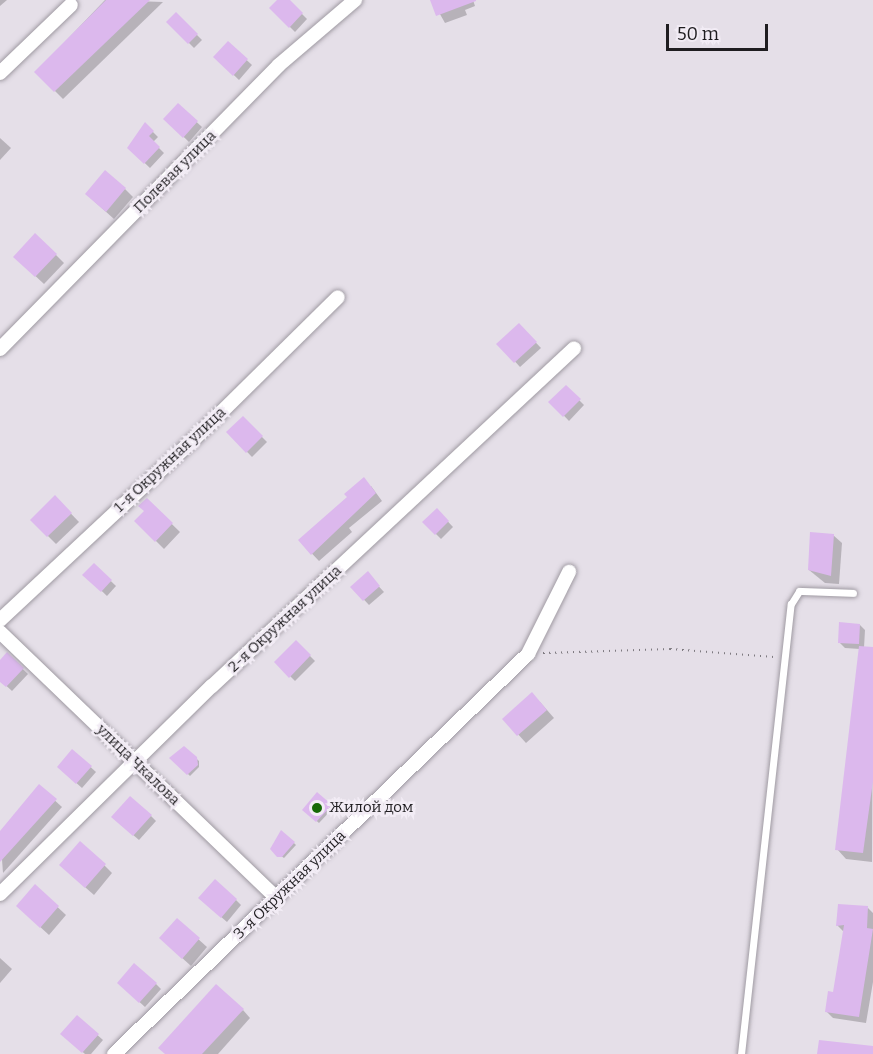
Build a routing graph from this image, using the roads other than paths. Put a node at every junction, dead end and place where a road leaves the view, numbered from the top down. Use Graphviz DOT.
graph roads {
  1 [pos="355,0"];
  2 [pos="71,5"];
  3 [pos="0,73"];
  4 [pos="338,297"];
  5 [pos="0,349"];
  6 [pos="574,349"];
  7 [pos="569,572"];
  8 [pos="853,593"];
  9 [pos="0,620"];
  10 [pos="0,632"];
  11 [pos="135,763"];
  12 [pos="0,894"];
  13 [pos="276,898"];
  14 [pos="114,1054"];
  15 [pos="741,1054"];
  1 -- 5 [label="street, Полевая улица"];
  2 -- 3 [label="street"];
  4 -- 9 [label="street, 1-я Окружная улица"];
  6 -- 11 [label="street, 2-я Окружная улица"];
  7 -- 13 [label="street, 3-я Окружная улица"];
  8 -- 15 [label="lane"];
  10 -- 11 [label="street, улица Чкалова"];
  11 -- 12 [label="street, 2-я Окружная улица"];
  11 -- 13 [label="street, улица Чкалова"];
  13 -- 14 [label="street, 3-я Окружная улица"];
}
